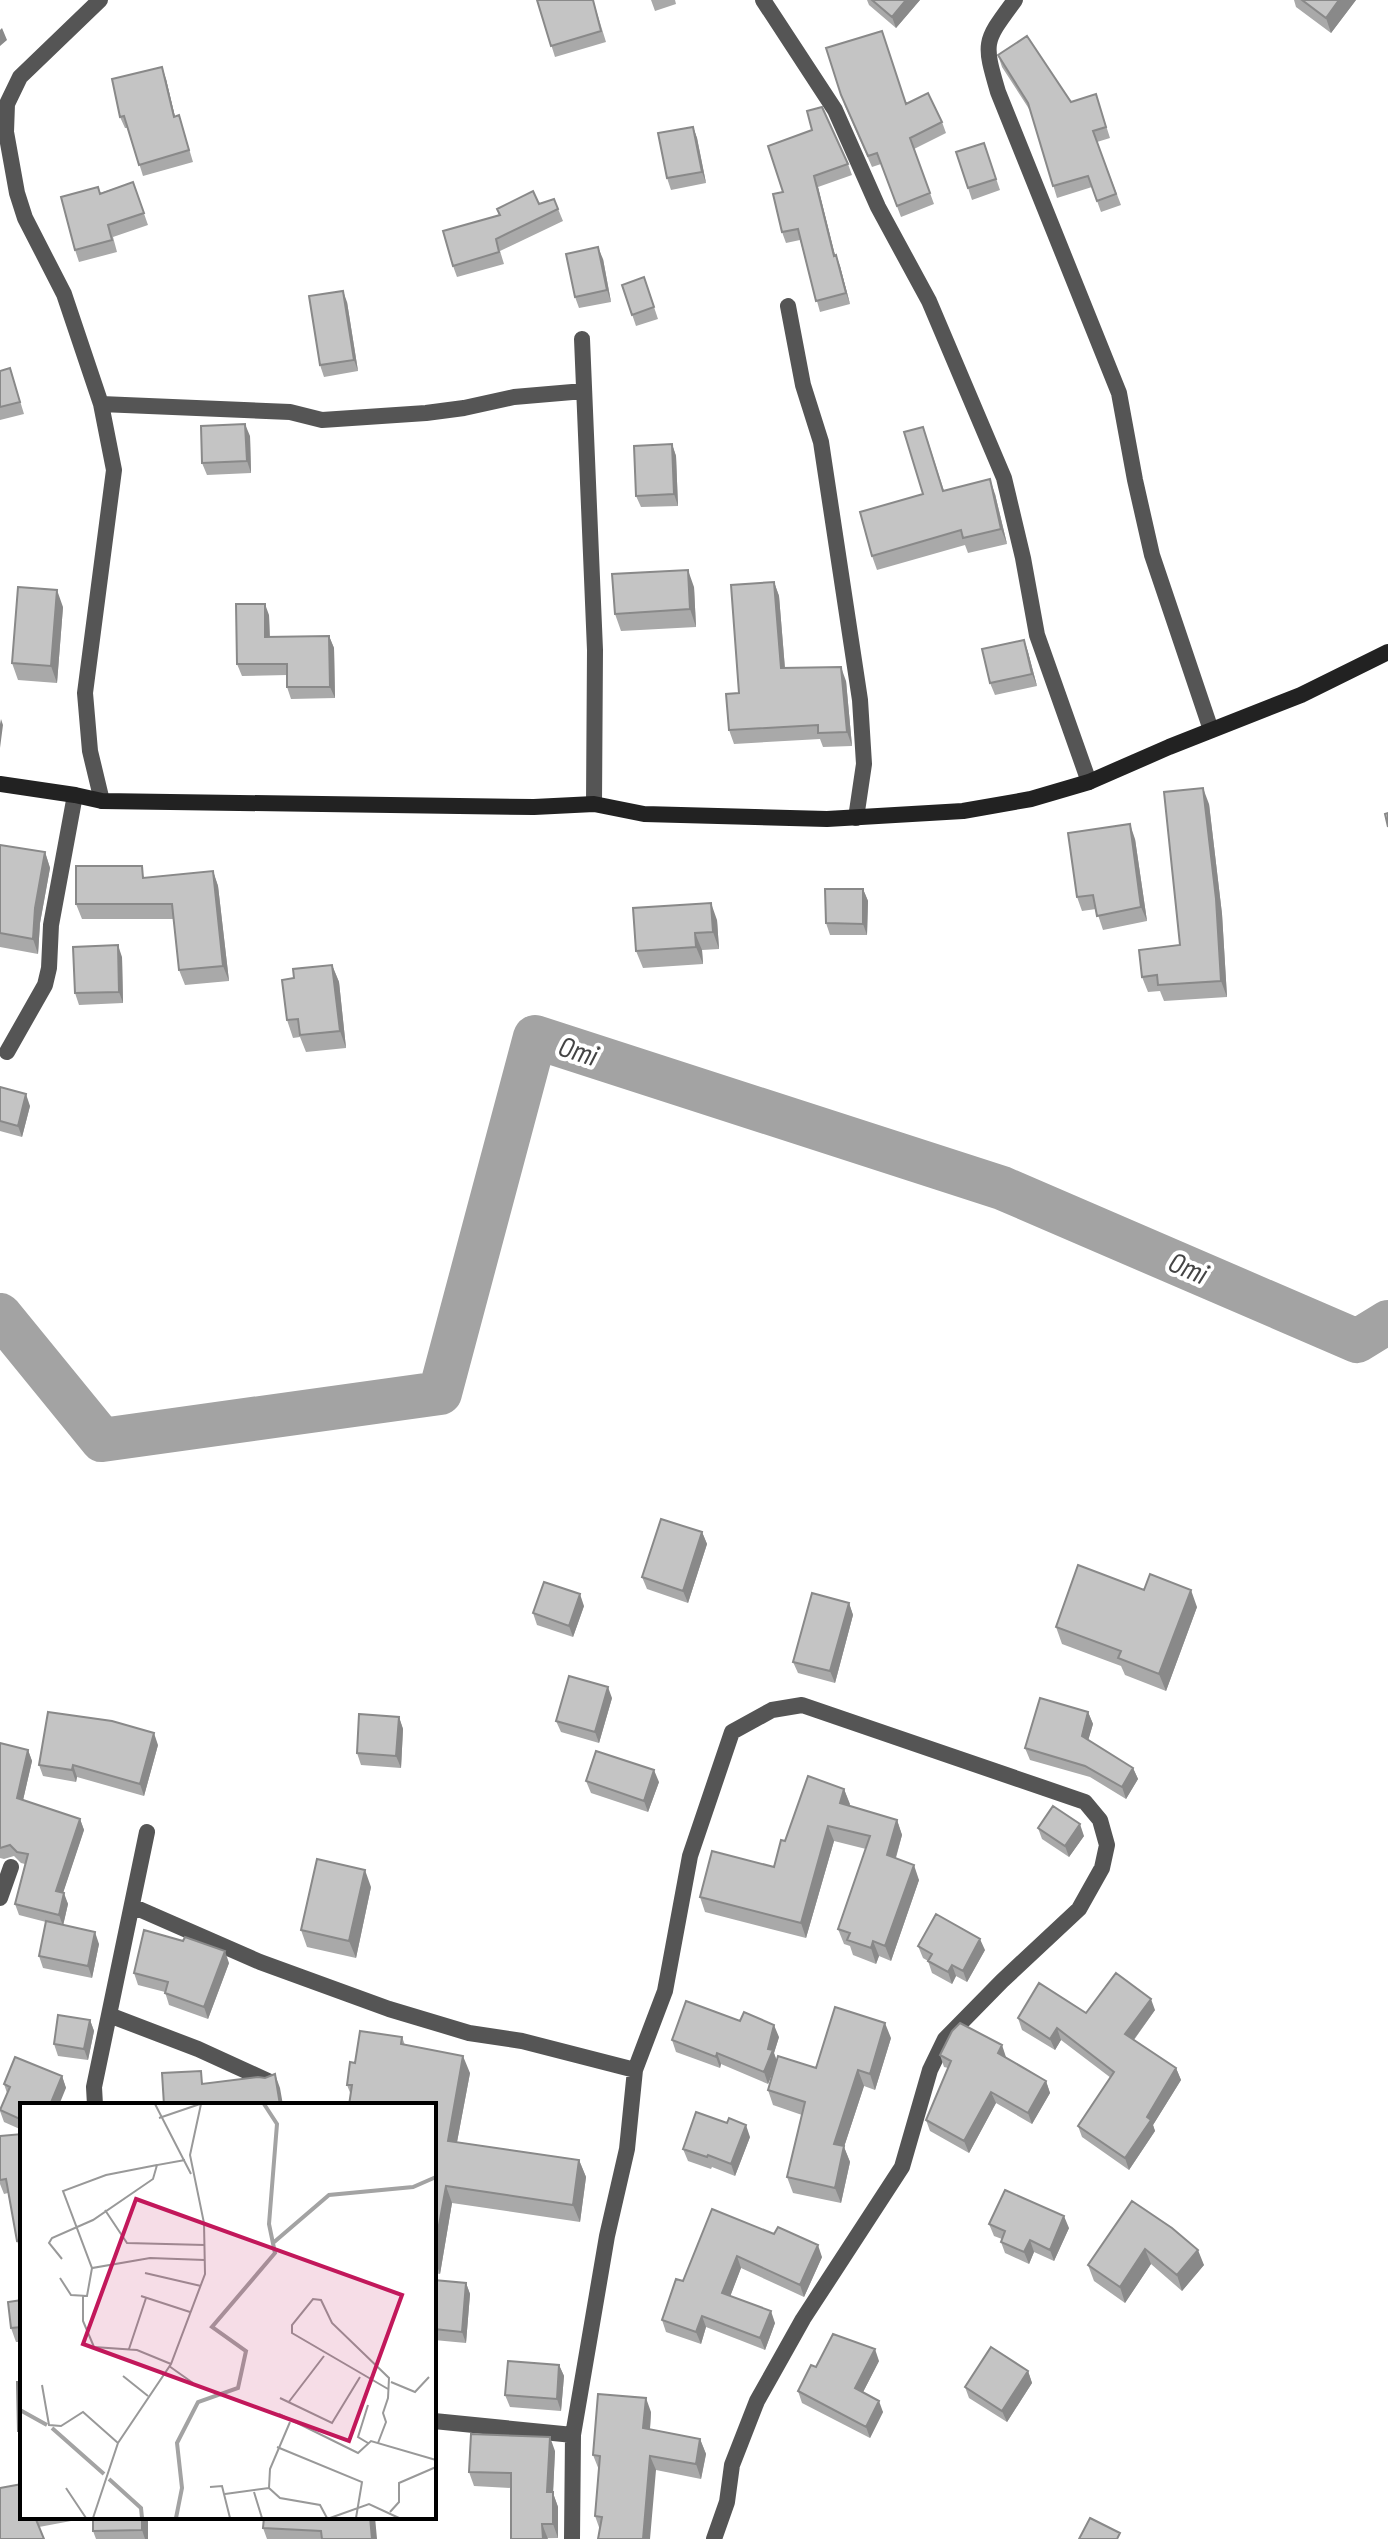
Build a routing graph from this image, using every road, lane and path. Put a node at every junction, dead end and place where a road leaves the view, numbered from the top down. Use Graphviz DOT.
graph roads {
  1 [pos="100,0"];
  2 [pos="763,0"];
  3 [pos="1015,0"];
  4 [pos="0,191"];
  5 [pos="17,193"];
  6 [pos="788,306"];
  7 [pos="582,339"];
  8 [pos="584,391"];
  9 [pos="101,404"];
  10 [pos="1388,652"];
  11 [pos="1211,730"];
  12 [pos="1089,782"];
  13 [pos="0,784"];
  14 [pos="75,795"];
  15 [pos="102,801"];
  16 [pos="594,804"];
  17 [pos="856,818"];
  18 [pos="7,1052"];
  19 [pos="147,1832"];
  20 [pos="11,1867"];
  21 [pos="0,1898"];
  22 [pos="132,1906"];
  23 [pos="109,2015"];
  24 [pos="635,2070"];
  25 [pos="268,2081"];
  26 [pos="95,2103"];
  27 [pos="436,2421"];
  28 [pos="573,2435"];
  29 [pos="572,2539"];
  30 [pos="714,2539"];
  1 -- 5 [label="street"];
  2 -- 12 [label="street"];
  3 -- 11 [label="street"];
  4 -- 5 [label="street"];
  5 -- 9 [label="street"];
  6 -- 17 [label="street"];
  7 -- 8 [label="street"];
  8 -- 9 [label="street"];
  8 -- 16 [label="street"];
  9 -- 15 [label="street"];
  10 -- 11 [label="main road"];
  11 -- 12 [label="main road"];
  12 -- 17 [label="main road"];
  13 -- 14 [label="main road"];
  14 -- 15 [label="main road"];
  14 -- 18 [label="street"];
  15 -- 16 [label="main road"];
  16 -- 17 [label="main road"];
  19 -- 22 [label="street"];
  20 -- 21 [label="street"];
  22 -- 23 [label="street"];
  22 -- 24 [label="street"];
  23 -- 25 [label="street"];
  23 -- 26 [label="street"];
  24 -- 28 [label="street"];
  24 -- 30 [label="street"];
  27 -- 28 [label="street"];
  28 -- 29 [label="street"];
}
